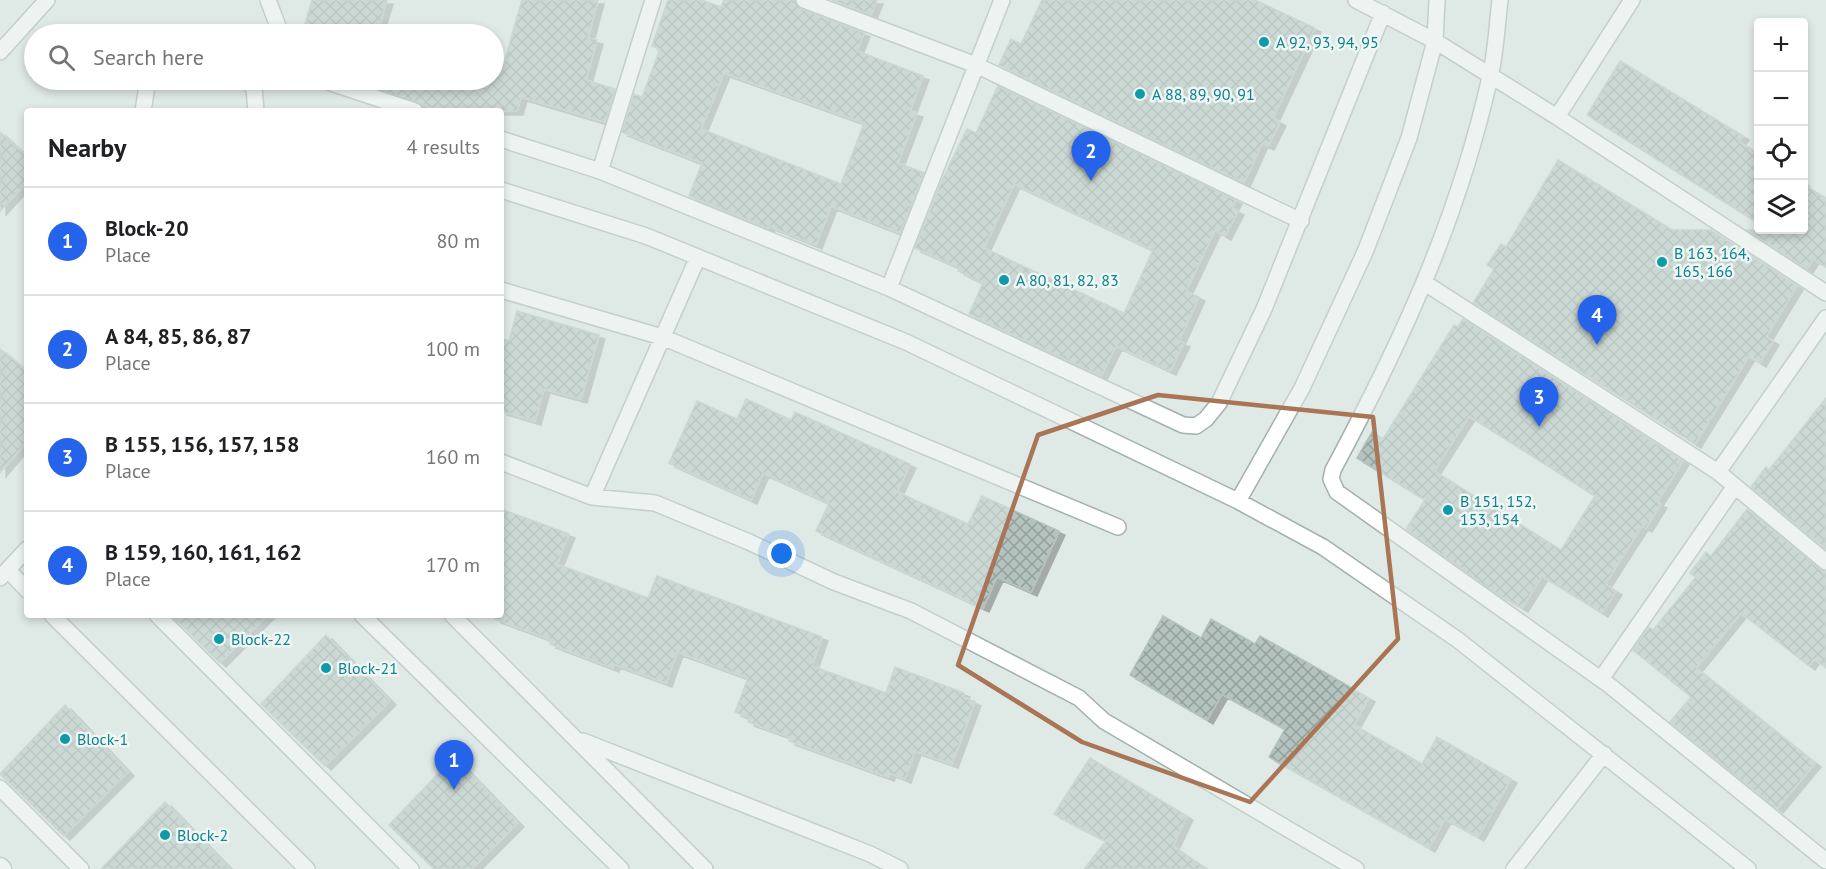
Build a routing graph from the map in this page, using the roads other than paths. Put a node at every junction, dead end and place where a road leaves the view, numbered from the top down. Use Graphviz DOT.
graph roads {
  1 [pos="47,0"];
  2 [pos="653,0"];
  3 [pos="804,0"];
  4 [pos="1002,0"];
  5 [pos="1356,0"];
  6 [pos="1437,0"];
  7 [pos="1500,0"];
  8 [pos="1632,0"];
  9 [pos="270,1"];
  10 [pos="1383,13"];
  11 [pos="278,24"];
  12 [pos="1435,41"];
  13 [pos="0,52"];
  14 [pos="976,65"];
  15 [pos="1490,76"];
  16 [pos="146,90"];
  17 [pos="254,90"];
  18 [pos="352,90"];
  19 [pos="143,108"];
  20 [pos="256,108"];
  21 [pos="406,108"];
  22 [pos="1557,117"];
  23 [pos="504,140"];
  24 [pos="600,171"];
  25 [pos="504,191"];
  26 [pos="1301,221"];
  27 [pos="698,257"];
  28 [pos="1425,283"];
  29 [pos="889,288"];
  30 [pos="504,291"];
  31 [pos="1826,293"];
  32 [pos="1826,318"];
  33 [pos="662,337"];
  34 [pos="504,463"];
  35 [pos="1718,472"];
  36 [pos="1735,486"];
  37 [pos="592,497"];
  38 [pos="1238,501"];
  39 [pos="1118,527"];
  40 [pos="24,552"];
  41 [pos="1826,562"];
  42 [pos="4,574"];
  43 [pos="24,588"];
  44 [pos="55,618"];
  45 [pos="160,618"];
  46 [pos="365,618"];
  47 [pos="455,618"];
  48 [pos="1601,679"];
  49 [pos="576,738"];
  50 [pos="1604,754"];
  51 [pos="0,788"];
  52 [pos="1826,861"];
  53 [pos="81,869"];
  54 [pos="307,869"];
  55 [pos="411,869"];
  56 [pos="621,869"];
  57 [pos="705,869"];
  58 [pos="900,869"];
  59 [pos="1356,869"];
  60 [pos="1514,869"];
  61 [pos="1748,869"];
  1 -- 13 [label="lane"];
  2 -- 24 [label="lane"];
  3 -- 14 [label="lane"];
  4 -- 14 [label="lane"];
  5 -- 10 [label="lane"];
  6 -- 12 [label="lane"];
  7 -- 15 [label="lane"];
  8 -- 22 [label="lane"];
  9 -- 11 [label="lane"];
  10 -- 12 [label="lane"];
  10 -- 26 [label="lane"];
  12 -- 15 [label="lane"];
  12 -- 38 [label="lane"];
  14 -- 26 [label="lane"];
  14 -- 29 [label="lane"];
  15 -- 22 [label="lane"];
  15 -- 28 [label="lane"];
  16 -- 19 [label="lane"];
  17 -- 20 [label="lane"];
  18 -- 21 [label="lane"];
  22 -- 31 [label="lane"];
  23 -- 24 [label="lane"];
  24 -- 29 [label="lane"];
  25 -- 27 [label="lane"];
  26 -- 29 [label="lane"];
  27 -- 33 [label="lane"];
  27 -- 38 [label="lane"];
  28 -- 35 [label="lane"];
  28 -- 48 [label="lane"];
  30 -- 33 [label="lane"];
  32 -- 35 [label="lane"];
  33 -- 37 [label="lane"];
  33 -- 39 [label="lane"];
  34 -- 37 [label="lane"];
  35 -- 36 [label="lane"];
  36 -- 41 [label="lane"];
  36 -- 48 [label="lane"];
  37 -- 59 [label="lane"];
  38 -- 50 [label="lane"];
  40 -- 42 [label="lane"];
  42 -- 43 [label="lane"];
  44 -- 54 [label="lane"];
  45 -- 55 [label="lane"];
  46 -- 56 [label="lane"];
  47 -- 49 [label="lane"];
  48 -- 52 [label="lane"];
  49 -- 57 [label="lane"];
  49 -- 58 [label="lane"];
  50 -- 60 [label="lane"];
  50 -- 61 [label="lane"];
  51 -- 53 [label="lane"];
}
